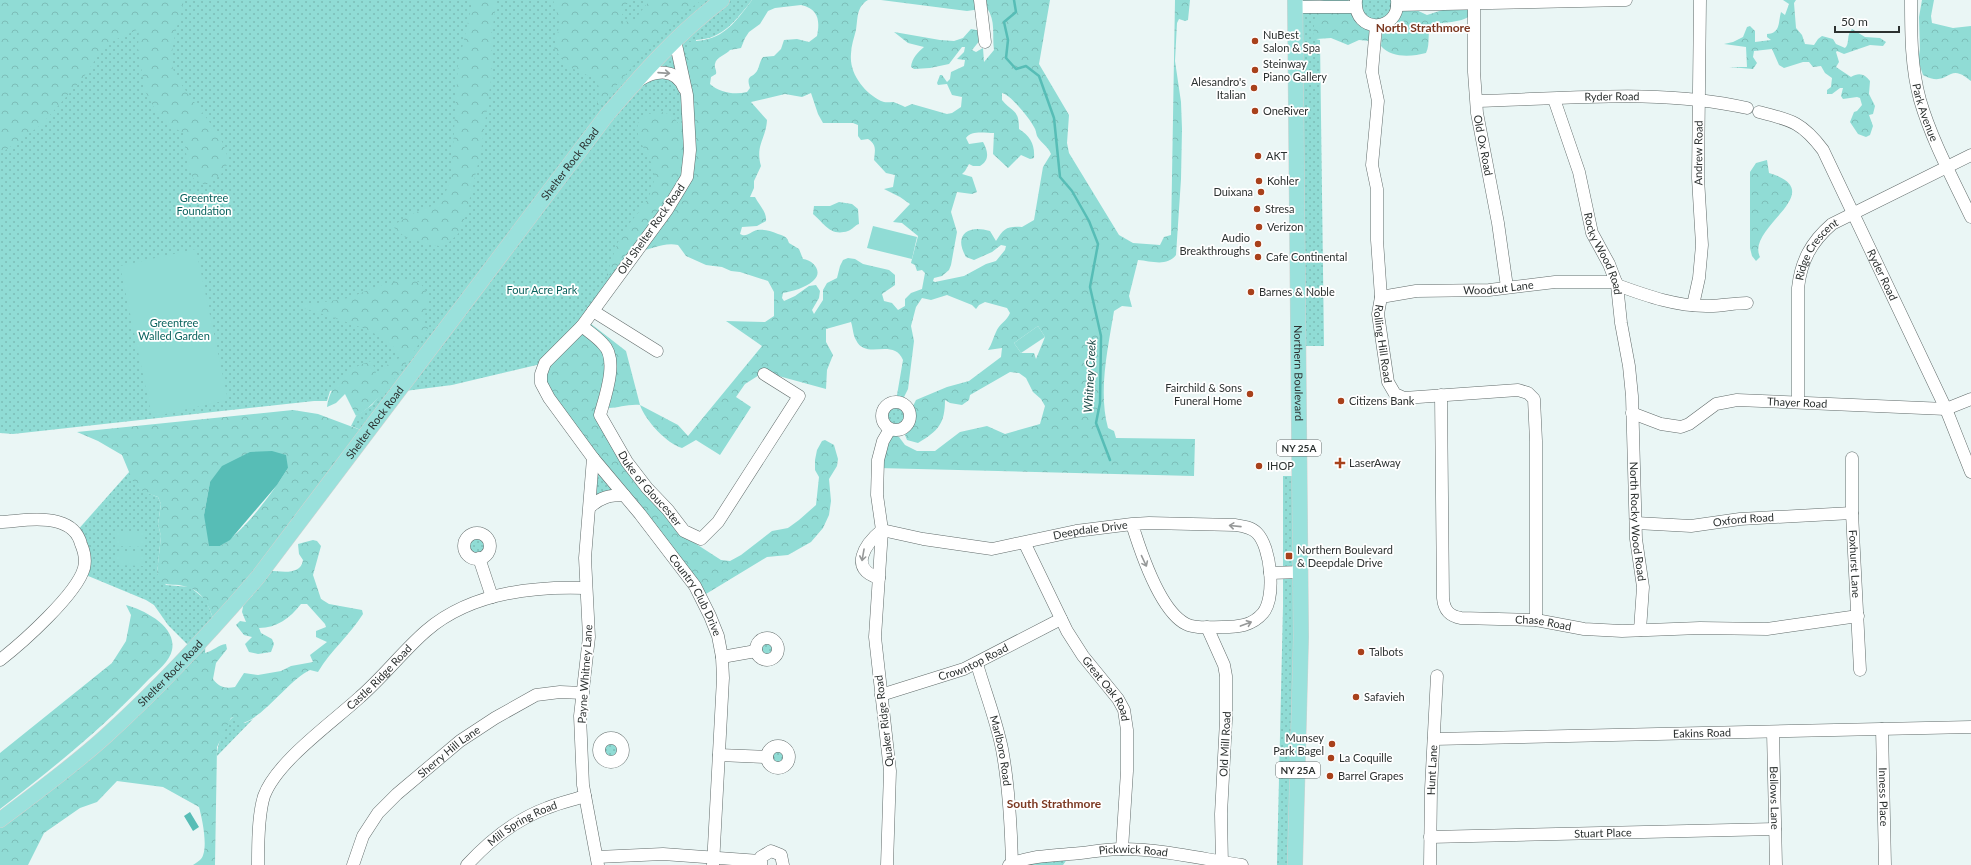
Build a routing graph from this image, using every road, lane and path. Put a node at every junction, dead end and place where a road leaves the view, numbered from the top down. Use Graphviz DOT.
graph roads {
  1 [pos="722,0"];
  2 [pos="980,0"];
  3 [pos="1603,0"];
  4 [pos="1626,0"];
  5 [pos="1700,0"];
  6 [pos="1911,0"];
  7 [pos="1501,1"];
  8 [pos="1355,3"];
  9 [pos="1397,3"];
  10 [pos="1295,4"];
  11 [pos="1474,4"];
  12 [pos="1376,26"];
  13 [pos="675,40"];
  14 [pos="985,42"];
  15 [pos="632,85"];
  16 [pos="687,95"];
  17 [pos="1554,99"];
  18 [pos="1700,100"];
  19 [pos="1477,101"];
  20 [pos="1747,108"];
  21 [pos="1759,112"];
  22 [pos="1971,155"];
  23 [pos="1947,167"];
  24 [pos="1854,212"];
  25 [pos="1971,217"];
  26 [pos="1617,283"];
  27 [pos="1507,287"];
  28 [pos="1381,297"];
  29 [pos="1747,303"];
  30 [pos="1693,305"];
  31 [pos="593,311"];
  32 [pos="582,326"];
  33 [pos="657,351"];
  34 [pos="542,370"];
  35 [pos="764,374"];
  36 [pos="1441,395"];
  37 [pos="1971,400"];
  38 [pos="1798,402"];
  39 [pos="1946,409"];
  40 [pos="1632,413"];
  41 [pos="890,429"];
  42 [pos="594,458"];
  43 [pos="1852,458"];
  44 [pos="1971,472"];
  45 [pos="624,495"];
  46 [pos="590,507"];
  47 [pos="1852,513"];
  48 [pos="0,522"];
  49 [pos="1636,523"];
  50 [pos="1132,524"];
  51 [pos="882,530"];
  52 [pos="1025,544"];
  53 [pos="479,558"];
  54 [pos="1301,572"];
  55 [pos="1270,573"];
  56 [pos="879,578"];
  57 [pos="586,588"];
  58 [pos="492,596"];
  59 [pos="1858,616"];
  60 [pos="1061,619"];
  61 [pos="1536,620"];
  62 [pos="1207,627"];
  63 [pos="1640,630"];
  64 [pos="756,651"];
  65 [pos="722,657"];
  66 [pos="0,660"];
  67 [pos="977,664"];
  68 [pos="1860,670"];
  69 [pos="1437,676"];
  70 [pos="583,693"];
  71 [pos="880,695"];
  72 [pos="1971,727"];
  73 [pos="1882,729"];
  74 [pos="1773,732"];
  75 [pos="1434,739"];
  76 [pos="581,750"];
  77 [pos="599,750"];
  78 [pos="719,755"];
  79 [pos="767,757"];
  80 [pos="585,796"];
  81 [pos="0,820"];
  82 [pos="1775,829"];
  83 [pos="1430,836"];
  84 [pos="1122,849"];
  85 [pos="1071,854"];
  86 [pos="598,861"];
  87 [pos="713,861"];
  88 [pos="760,863"];
  89 [pos="1010,864"];
  90 [pos="1222,864"];
  91 [pos="258,865"];
  92 [pos="353,865"];
  93 [pos="467,865"];
  94 [pos="783,865"];
  95 [pos="887,865"];
  96 [pos="1063,865"];
  97 [pos="1242,865"];
  98 [pos="1295,865"];
  99 [pos="1430,865"];
  100 [pos="1776,865"];
  101 [pos="1885,865"];
  1 -- 13 [label="main road, Shelter Rock Road"];
  2 -- 14 [label="street"];
  3 -- 4 [label="street"];
  3 -- 7 [label="street"];
  5 -- 18 [label="street, Andrew Road"];
  6 -- 23 [label="street, Park Avenue"];
  7 -- 11 [label="street"];
  8 -- 10 [label="street"];
  8 -- 12 [label="street"];
  9 -- 11 [label="street"];
  9 -- 12 [label="street"];
  10 -- 54 [label="main road, Northern Boulevard / NY 25A"];
  11 -- 19 [label="street, Old Ox Road"];
  12 -- 28 [label="street, Rolling Hill Road"];
  13 -- 15 [label="main road, Shelter Rock Road"];
  13 -- 16 [label="street, Old Shelter Rock Road"];
  15 -- 16 [label="street, one-way"];
  15 -- 81 [label="main road, Shelter Rock Road"];
  16 -- 31 [label="street, Old Shelter Rock Road"];
  17 -- 18 [label="street, Ryder Road"];
  17 -- 19 [label="street, Ryder Road"];
  17 -- 26 [label="street, Rocky Wood Road"];
  18 -- 20 [label="street, Ryder Road"];
  18 -- 30 [label="street, Andrew Road"];
  19 -- 27 [label="street, Old Ox Road"];
  21 -- 24 [label="street, Ryder Road"];
  22 -- 23 [label="street, Ridge Crescent"];
  23 -- 24 [label="street, Ridge Crescent"];
  23 -- 25 [label="street, Park Avenue"];
  24 -- 38 [label="street, Ridge Crescent"];
  24 -- 39 [label="street, Ryder Road"];
  26 -- 27 [label="street, Woodcut Lane"];
  26 -- 30 [label="street, Woodcut Lane"];
  26 -- 40 [label="street, Rocky Wood Road"];
  27 -- 28 [label="street, Woodcut Lane"];
  28 -- 36 [label="street, Rolling Hill Road"];
  29 -- 30 [label="street, Woodcut Lane"];
  31 -- 32 [label="street, Old Shelter Rock Road"];
  31 -- 33 [label="street"];
  32 -- 34 [label="street, Old Shelter Rock Road"];
  32 -- 35 [label="street, Duke of Gloucester"];
  34 -- 42 [label="street, Country Club Drive"];
  36 -- 61 [label="street, Chase Road"];
  36 -- 61 [label="street, Rolling Hill Road"];
  37 -- 39 [label="street, Thayer Road"];
  38 -- 39 [label="street, Thayer Road"];
  38 -- 40 [label="street, Thayer Road"];
  39 -- 44 [label="street, Ryder Road"];
  40 -- 49 [label="street, North Rocky Wood Road"];
  41 -- 51 [label="street, Quaker Ridge Road"];
  42 -- 45 [label="street, Country Club Drive"];
  42 -- 46 [label="street, Payne Whitney Lane"];
  43 -- 47 [label="street, Foxhurst Lane"];
  45 -- 46 [label="street"];
  45 -- 65 [label="street, Country Club Drive"];
  46 -- 57 [label="street, Payne Whitney Lane"];
  47 -- 49 [label="street, Oxford Road"];
  47 -- 59 [label="street, Foxhurst Lane"];
  48 -- 66 [label="street"];
  49 -- 63 [label="street, North Rocky Wood Road"];
  50 -- 52 [label="street, Deepdale Drive"];
  55 -- 50 [label="street, Deepdale Drive, one-way"];
  50 -- 62 [label="street, one-way"];
  51 -- 52 [label="street, Deepdale Drive"];
  51 -- 56 [label="street, Quaker Ridge Road"];
  51 -- 56 [label="street, one-way"];
  52 -- 60 [label="street, Great Oak Road"];
  53 -- 58 [label="street"];
  54 -- 55 [label="street"];
  54 -- 98 [label="main road, Northern Boulevard / NY 25A"];
  62 -- 55 [label="street, Deepdale Drive, one-way"];
  56 -- 71 [label="street, Quaker Ridge Road"];
  57 -- 58 [label="street, Castle Ridge Road"];
  57 -- 70 [label="street, Payne Whitney Lane"];
  58 -- 91 [label="street, Castle Ridge Road"];
  59 -- 63 [label="street, Chase Road"];
  59 -- 68 [label="street, Foxhurst Lane"];
  60 -- 67 [label="street, Crowntop Road"];
  60 -- 84 [label="street, Great Oak Road"];
  61 -- 63 [label="street, Chase Road"];
  62 -- 90 [label="street, Old Mill Road"];
  64 -- 65 [label="street"];
  65 -- 78 [label="street, Country Club Drive"];
  67 -- 71 [label="street, Crowntop Road"];
  67 -- 89 [label="street, Marlboro Road"];
  69 -- 75 [label="street, Hunt Lane"];
  70 -- 76 [label="street, Payne Whitney Lane"];
  70 -- 92 [label="street, Sherry Hill Lane"];
  71 -- 95 [label="street, Quaker Ridge Road"];
  72 -- 73 [label="street, Eakins Road"];
  73 -- 74 [label="street, Eakins Road"];
  73 -- 101 [label="street, Inness Place"];
  74 -- 75 [label="street, Eakins Road"];
  74 -- 82 [label="street, Bellows Lane"];
  75 -- 83 [label="street, Hunt Lane"];
  76 -- 77 [label="street"];
  76 -- 80 [label="street, Payne Whitney Lane"];
  78 -- 79 [label="street"];
  78 -- 87 [label="street, Country Club Drive"];
  80 -- 86 [label="street, Payne Whitney Lane"];
  80 -- 93 [label="street, Mill Spring Road"];
  82 -- 83 [label="street, Stuart Place"];
  82 -- 100 [label="street, Bellows Lane"];
  83 -- 99 [label="street, Hunt Lane"];
  84 -- 85 [label="street, Pickwick Road"];
  84 -- 90 [label="street, Pickwick Road"];
  85 -- 89 [label="street, Pickwick Road"];
  85 -- 96 [label="street"];
  86 -- 87 [label="street"];
  87 -- 88 [label="street"];
  88 -- 94 [label="street"];
  90 -- 97 [label="street, Pickwick Road"];
}
